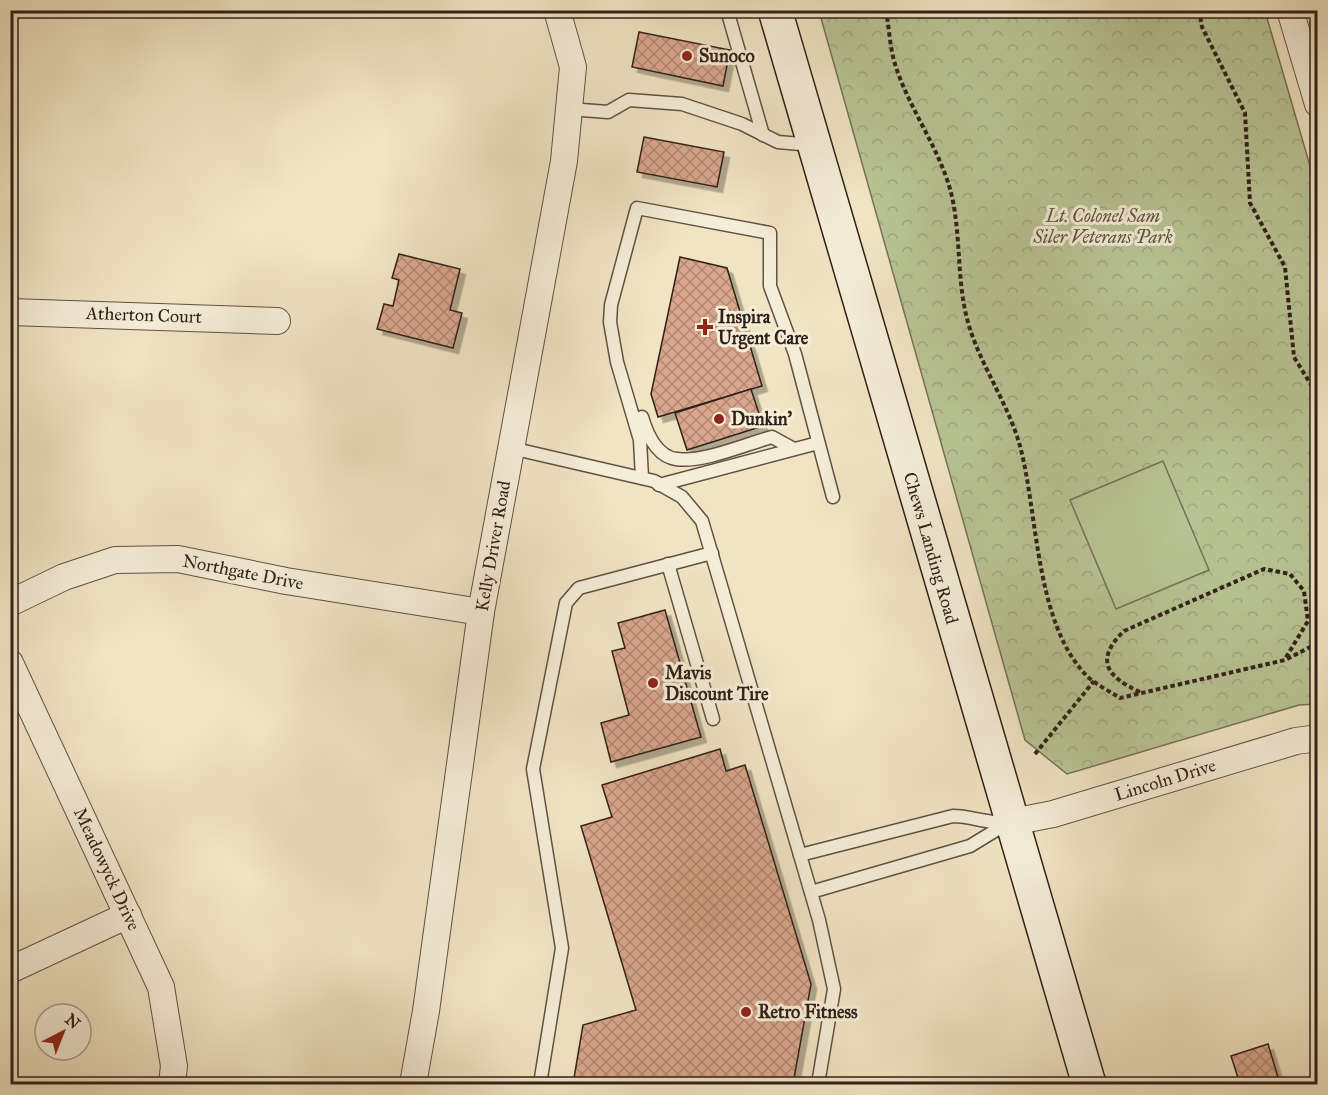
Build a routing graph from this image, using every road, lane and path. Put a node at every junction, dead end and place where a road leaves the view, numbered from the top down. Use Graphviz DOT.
graph roads {
  1 [pos="557,10"];
  2 [pos="727,10"];
  3 [pos="775,10"];
  4 [pos="886,10"];
  5 [pos="1199,10"];
  6 [pos="1290,10"];
  7 [pos="1317,105"];
  8 [pos="569,109"];
  9 [pos="763,135"];
  10 [pos="813,145"];
  11 [pos="10,312"];
  12 [pos="278,321"];
  13 [pos="610,322"];
  14 [pos="1317,396"];
  15 [pos="819,442"];
  16 [pos="511,448"];
  17 [pos="794,449"];
  18 [pos="642,478"];
  19 [pos="659,484"];
  20 [pos="833,497"];
  21 [pos="712,553"];
  22 [pos="668,564"];
  23 [pos="10,603"];
  24 [pos="481,612"];
  25 [pos="1317,643"];
  26 [pos="1285,660"];
  27 [pos="10,663"];
  28 [pos="1094,681"];
  29 [pos="1141,692"];
  30 [pos="713,719"];
  31 [pos="1317,738"];
  32 [pos="1035,754"];
  33 [pos="1012,822"];
  34 [pos="800,855"];
  35 [pos="811,892"];
  36 [pos="128,915"];
  37 [pos="10,970"];
  38 [pos="172,1084"];
  39 [pos="413,1084"];
  40 [pos="540,1084"];
  41 [pos="818,1084"];
  42 [pos="1089,1084"];
  1 -- 8 [label="street, Kelly Driver Road"];
  2 -- 9 [label="lane"];
  3 -- 10 [label="main road, Chews Landing Road"];
  4 -- 28 [label="path"];
  5 -- 14 [label="path"];
  6 -- 7 [label="street"];
  8 -- 9 [label="lane"];
  8 -- 16 [label="street, Kelly Driver Road"];
  9 -- 10 [label="lane"];
  10 -- 33 [label="main road, Chews Landing Road"];
  11 -- 12 [label="street, Atherton Court"];
  13 -- 15 [label="lane"];
  13 -- 17 [label="lane"];
  13 -- 18 [label="lane"];
  15 -- 17 [label="lane"];
  15 -- 20 [label="lane"];
  16 -- 18 [label="lane"];
  16 -- 24 [label="street, Kelly Driver Road"];
  17 -- 19 [label="lane"];
  18 -- 19 [label="lane"];
  19 -- 21 [label="lane"];
  21 -- 22 [label="lane"];
  21 -- 34 [label="lane"];
  22 -- 30 [label="lane"];
  22 -- 40 [label="lane"];
  23 -- 24 [label="street, Northgate Drive"];
  24 -- 39 [label="street, Kelly Driver Road"];
  25 -- 26 [label="path"];
  26 -- 29 [label="path"];
  26 -- 29 [label="path"];
  27 -- 36 [label="street, Meadowyck Drive"];
  28 -- 29 [label="path"];
  28 -- 32 [label="path"];
  31 -- 33 [label="street, Lincoln Drive"];
  33 -- 34 [label="lane"];
  33 -- 35 [label="lane"];
  33 -- 42 [label="main road, Chews Landing Road"];
  34 -- 35 [label="lane"];
  35 -- 41 [label="lane"];
  36 -- 37 [label="street"];
  36 -- 38 [label="street, Meadowyck Drive"];
}
